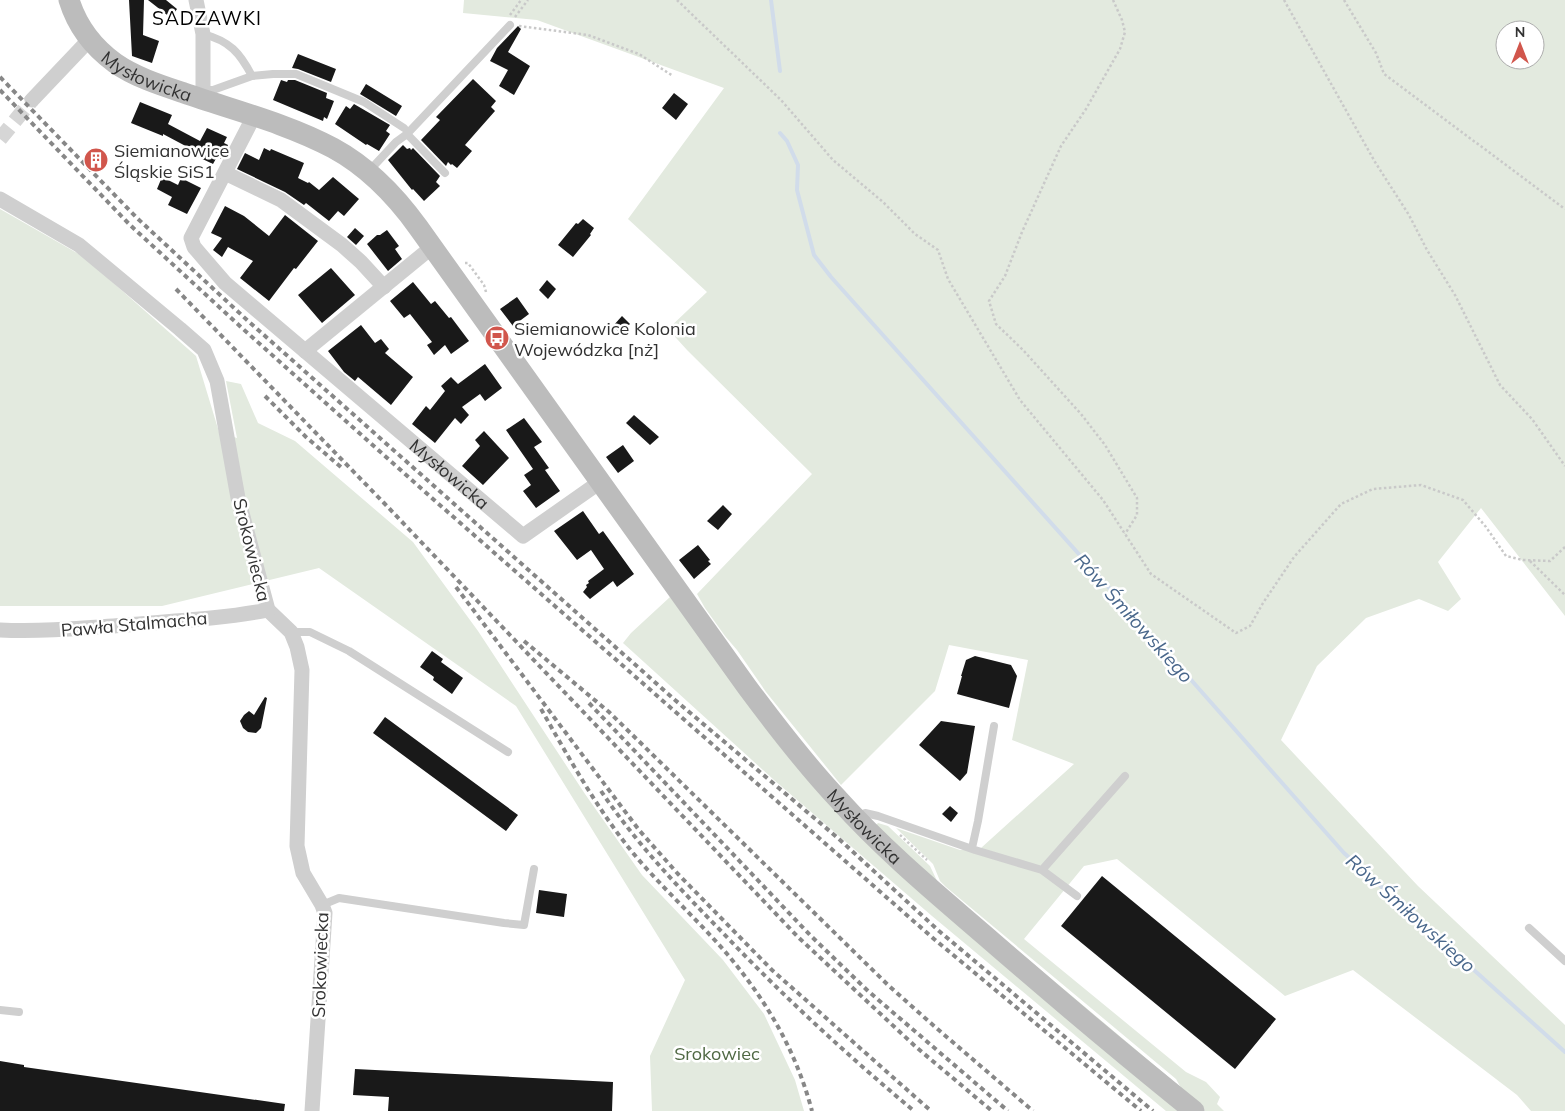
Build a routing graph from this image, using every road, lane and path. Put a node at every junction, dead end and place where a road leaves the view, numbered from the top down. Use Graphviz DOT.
graph roads {
  1 [pos="69,0"];
  2 [pos="196,0"];
  3 [pos="528,0"];
  4 [pos="677,0"];
  5 [pos="1113,0"];
  6 [pos="1284,0"];
  7 [pos="1344,0"];
  8 [pos="510,25"];
  9 [pos="203,34"];
  10 [pos="89,40"];
  11 [pos="252,76"];
  12 [pos="673,76"];
  13 [pos="202,95"];
  14 [pos="32,100"];
  15 [pos="254,116"];
  16 [pos="405,131"];
  17 [pos="368,172"];
  18 [pos="225,174"];
  19 [pos="445,174"];
  20 [pos="0,199"];
  21 [pos="1565,209"];
  22 [pos="432,247"];
  23 [pos="384,287"];
  24 [pos="305,351"];
  25 [pos="1565,466"];
  26 [pos="600,482"];
  27 [pos="1125,534"];
  28 [pos="1565,547"];
  29 [pos="1529,560"];
  30 [pos="1565,595"];
  31 [pos="268,610"];
  32 [pos="0,630"];
  33 [pos="291,632"];
  34 [pos="994,726"];
  35 [pos="508,752"];
  36 [pos="1125,776"];
  37 [pos="855,818"];
  38 [pos="898,833"];
  39 [pos="972,848"];
  40 [pos="931,864"];
  41 [pos="534,869"];
  42 [pos="1042,870"];
  43 [pos="1077,896"];
  44 [pos="322,904"];
  45 [pos="1529,928"];
  46 [pos="1565,961"];
  47 [pos="0,1010"];
  48 [pos="19,1012"];
  49 [pos="312,1111"];
  50 [pos="1194,1111"];
  1 -- 10 [label="street, Mysłowicka"];
  2 -- 9 [label="street"];
  3 -- 8 [label="path"];
  4 -- 27 [label="path"];
  5 -- 27 [label="path"];
  6 -- 25 [label="path"];
  7 -- 21 [label="path"];
  8 -- 12 [label="path"];
  8 -- 16 [label="lane"];
  9 -- 11 [label="lane"];
  9 -- 13 [label="street"];
  10 -- 13 [label="street, Mysłowicka"];
  10 -- 14 [label="street"];
  11 -- 13 [label="lane"];
  11 -- 16 [label="lane"];
  13 -- 15 [label="street, Mysłowicka"];
  15 -- 17 [label="street, Mysłowicka"];
  15 -- 18 [label="street, Mysłowicka"];
  16 -- 17 [label="lane"];
  16 -- 19 [label="lane"];
  17 -- 22 [label="street, Mysłowicka"];
  18 -- 23 [label="street"];
  18 -- 24 [label="street, Mysłowicka"];
  20 -- 31 [label="street, Srokowiecka"];
  22 -- 23 [label="street"];
  22 -- 26 [label="street, Mysłowicka"];
  23 -- 24 [label="street"];
  24 -- 26 [label="street, Mysłowicka"];
  26 -- 37 [label="street, Mysłowicka"];
  27 -- 29 [label="path"];
  28 -- 29 [label="path"];
  29 -- 30 [label="path"];
  31 -- 32 [label="street, Pawła Stalmacha"];
  31 -- 33 [label="street, Srokowiecka"];
  33 -- 35 [label="lane"];
  33 -- 44 [label="street, Srokowiecka"];
  34 -- 39 [label="lane"];
  36 -- 42 [label="lane"];
  37 -- 39 [label="lane"];
  37 -- 50 [label="street, Mysłowicka"];
  38 -- 40 [label="path"];
  39 -- 42 [label="lane"];
  41 -- 44 [label="lane"];
  42 -- 43 [label="lane"];
  44 -- 49 [label="street, Srokowiecka"];
  45 -- 46 [label="lane"];
  47 -- 48 [label="lane"];
}
